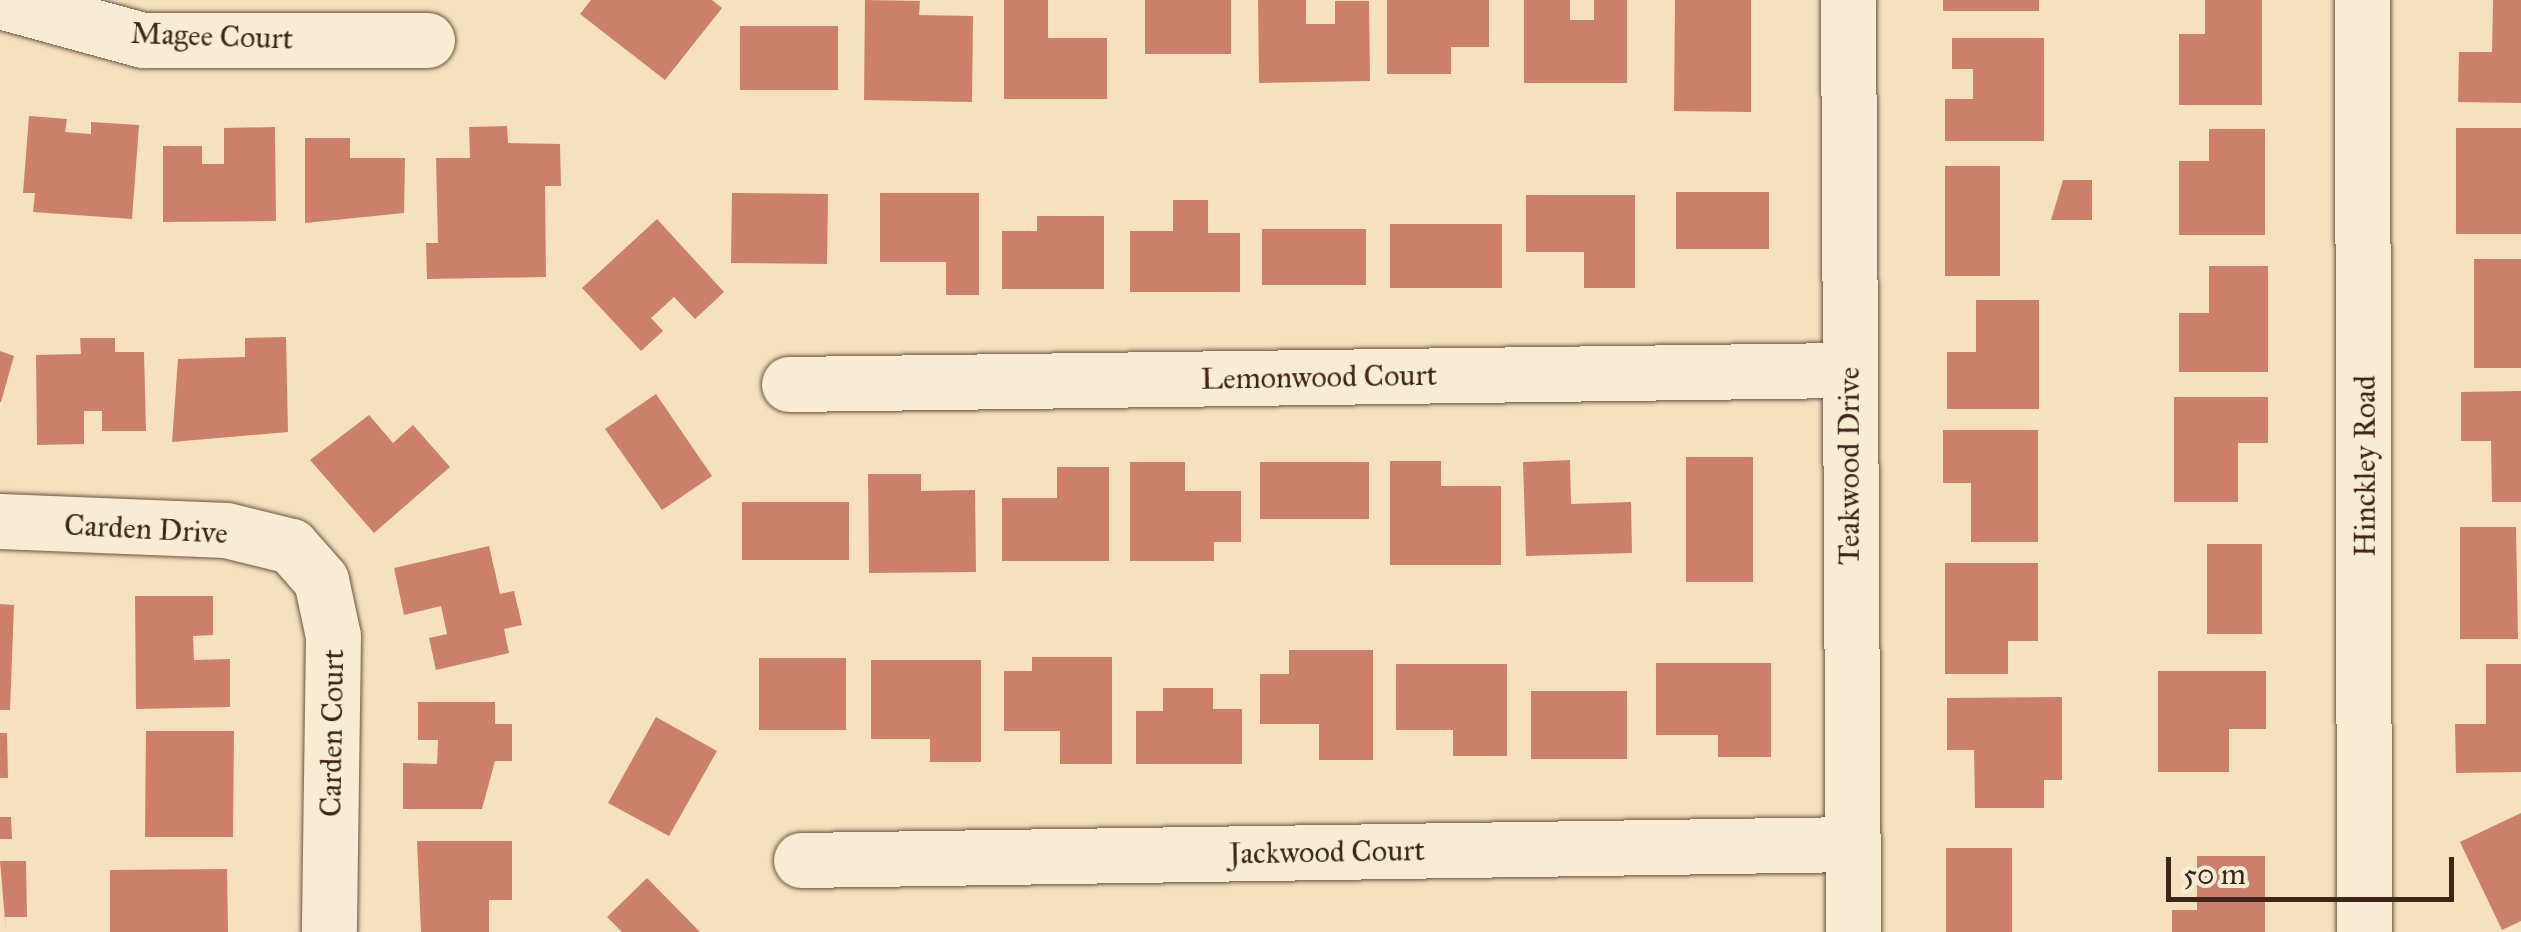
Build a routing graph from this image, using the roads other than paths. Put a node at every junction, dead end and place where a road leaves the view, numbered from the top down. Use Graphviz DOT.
graph roads {
  1 [pos="1848,0"];
  2 [pos="2362,0"];
  3 [pos="0,1"];
  4 [pos="428,40"];
  5 [pos="1848,370"];
  6 [pos="790,384"];
  7 [pos="0,521"];
  8 [pos="291,546"];
  9 [pos="1853,844"];
  10 [pos="801,860"];
  11 [pos="329,932"];
  12 [pos="1853,932"];
  13 [pos="2364,932"];
  1 -- 5 [label="street, Teakwood Drive"];
  2 -- 13 [label="street, Hinckley Road"];
  3 -- 4 [label="street, Magee Court"];
  5 -- 6 [label="street, Lemonwood Court"];
  5 -- 9 [label="street, Teakwood Drive"];
  7 -- 8 [label="street, Carden Drive"];
  8 -- 11 [label="street, Carden Court"];
  9 -- 10 [label="street, Jackwood Court"];
  9 -- 12 [label="street, Teakwood Drive"];
}
